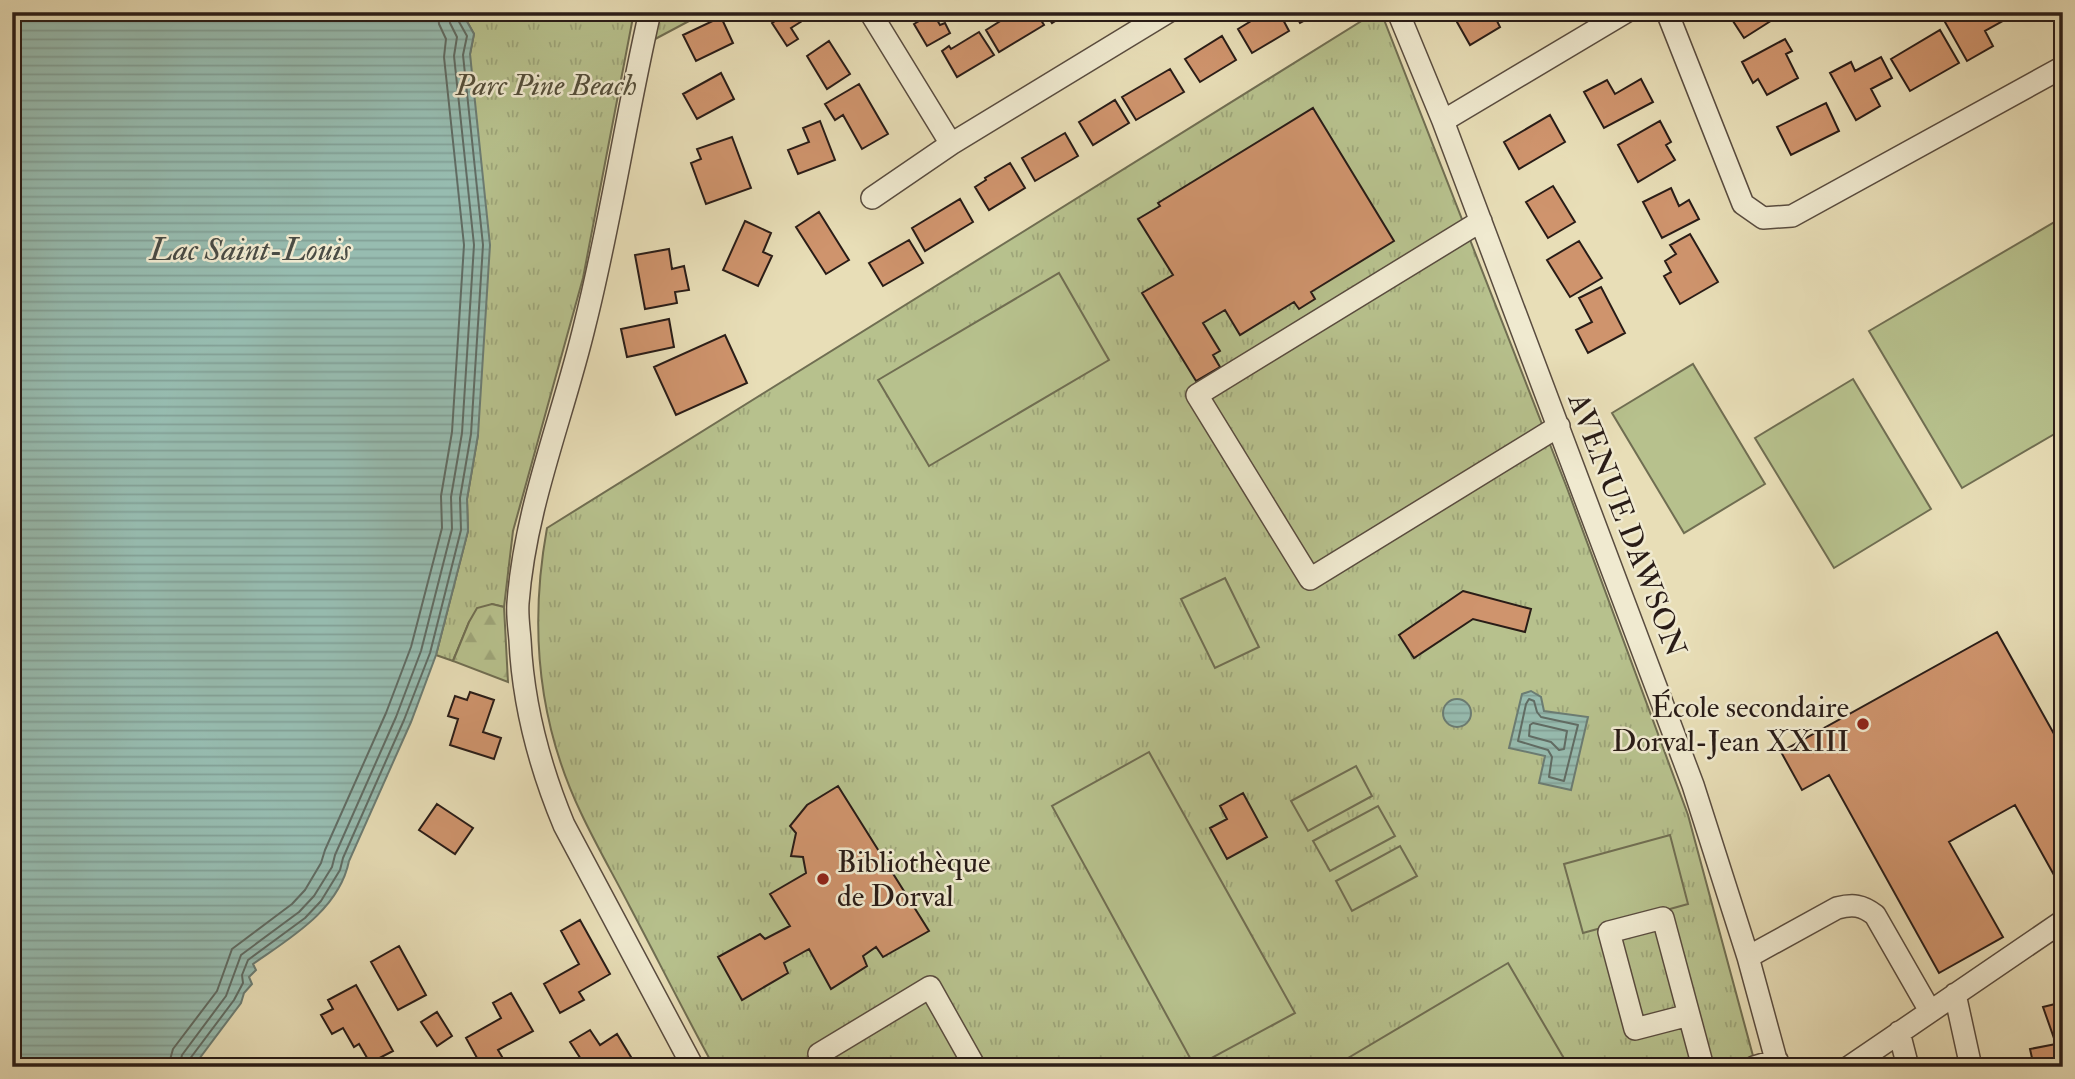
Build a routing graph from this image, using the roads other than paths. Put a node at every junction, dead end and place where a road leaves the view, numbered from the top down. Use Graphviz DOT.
graph roads {
  1 [pos="650,12"];
  2 [pos="870,12"];
  3 [pos="1168,12"];
  4 [pos="1398,12"];
  5 [pos="1626,12"];
  6 [pos="1667,12"];
  7 [pos="2063,67"];
  8 [pos="1443,121"];
  9 [pos="951,144"];
  10 [pos="872,198"];
  11 [pos="1480,221"];
  12 [pos="1559,426"];
  13 [pos="2063,920"];
  14 [pos="1748,957"];
  15 [pos="1955,994"];
  16 [pos="1930,1011"];
  17 [pos="1689,1015"];
  18 [pos="1899,1032"];
  19 [pos="686,1064"];
  20 [pos="1778,1064"];
  21 [pos="1850,1066"];
  22 [pos="826,1067"];
  23 [pos="975,1067"];
  24 [pos="1703,1067"];
  25 [pos="1754,1067"];
  26 [pos="1908,1067"];
  27 [pos="1971,1067"];
  1 -- 19 [label="street"];
  2 -- 9 [label="street"];
  3 -- 9 [label="street"];
  4 -- 8 [label="street, AVENUE DAWSON"];
  5 -- 8 [label="street"];
  6 -- 7 [label="street"];
  8 -- 11 [label="street, AVENUE DAWSON"];
  9 -- 10 [label="street"];
  11 -- 12 [label="street, AVENUE DAWSON"];
  11 -- 12 [label="street"];
  12 -- 14 [label="street, AVENUE DAWSON"];
  13 -- 15 [label="street"];
  14 -- 16 [label="street"];
  14 -- 20 [label="street, AVENUE DAWSON"];
  15 -- 16 [label="street"];
  15 -- 27 [label="street"];
  16 -- 18 [label="street"];
  17 -- 17 [label="street"];
  17 -- 24 [label="street"];
  18 -- 21 [label="street"];
  18 -- 26 [label="street"];
  20 -- 25 [label="street"];
  22 -- 23 [label="street"];
}
